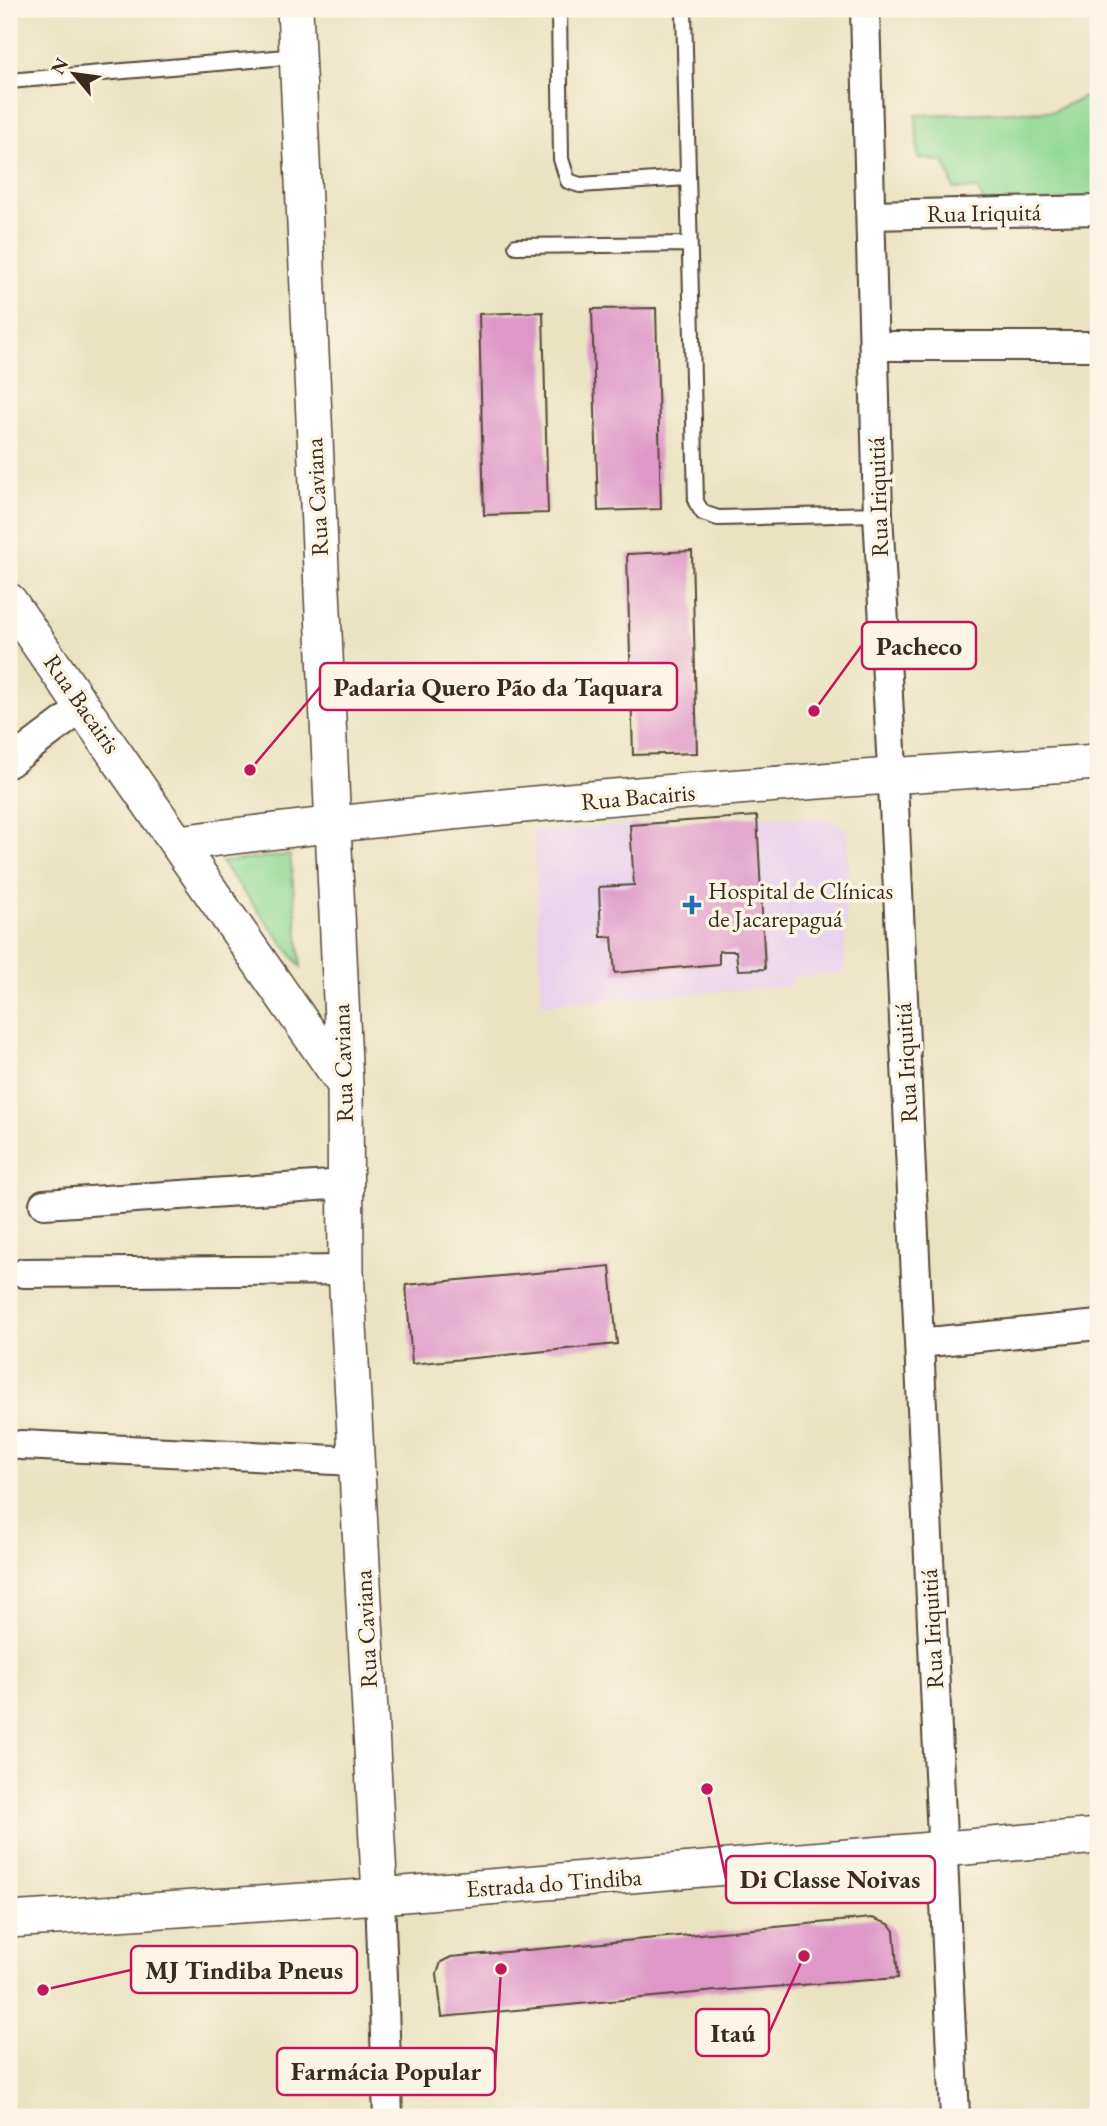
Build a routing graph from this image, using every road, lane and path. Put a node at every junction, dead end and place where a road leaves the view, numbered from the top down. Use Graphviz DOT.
graph roads {
  1 [pos="295,9"];
  2 [pos="559,9"];
  3 [pos="684,9"];
  4 [pos="865,9"];
  5 [pos="297,56"];
  6 [pos="9,80"];
  7 [pos="687,178"];
  8 [pos="1098,210"];
  9 [pos="871,215"];
  10 [pos="688,244"];
  11 [pos="516,246"];
  12 [pos="874,346"];
  13 [pos="1098,346"];
  14 [pos="878,514"];
  15 [pos="9,601"];
  16 [pos="83,707"];
  17 [pos="1098,762"];
  18 [pos="9,763"];
  19 [pos="892,776"];
  20 [pos="331,823"];
  21 [pos="179,843"];
  22 [pos="345,1085"];
  23 [pos="346,1184"];
  24 [pos="44,1204"];
  25 [pos="346,1270"];
  26 [pos="24,1273"];
  27 [pos="1098,1325"];
  28 [pos="919,1343"];
  29 [pos="21,1445"];
  30 [pos="356,1461"];
  31 [pos="1098,1836"];
  32 [pos="943,1851"];
  33 [pos="380,1896"];
  34 [pos="9,1920"];
  35 [pos="388,2117"];
  36 [pos="955,2117"];
  1 -- 5 [label="street, Rua Caviana"];
  2 -- 7 [label="lane"];
  3 -- 7 [label="lane"];
  4 -- 9 [label="street, Rua Iriquitiá"];
  5 -- 6 [label="lane"];
  5 -- 20 [label="street, Rua Caviana"];
  7 -- 10 [label="lane"];
  8 -- 9 [label="street, Rua Iriquitá"];
  9 -- 12 [label="street, Rua Iriquitiá"];
  10 -- 11 [label="lane"];
  10 -- 14 [label="lane"];
  12 -- 13 [label="street"];
  12 -- 14 [label="street, Rua Iriquitiá"];
  14 -- 19 [label="street, Rua Iriquitiá"];
  15 -- 16 [label="street, Rua Bacairis"];
  16 -- 18 [label="street"];
  16 -- 21 [label="street, Rua Bacairis"];
  17 -- 19 [label="street, Rua Bacairis"];
  19 -- 20 [label="street, Rua Bacairis"];
  19 -- 28 [label="street, Rua Iriquitiá"];
  20 -- 21 [label="street, Rua Bacairis"];
  20 -- 22 [label="street, Rua Caviana"];
  21 -- 22 [label="street, Rua Bacairis"];
  22 -- 23 [label="street, Rua Caviana"];
  23 -- 24 [label="street"];
  23 -- 25 [label="street, Rua Caviana"];
  25 -- 26 [label="street"];
  25 -- 30 [label="street, Rua Caviana"];
  27 -- 28 [label="street"];
  28 -- 32 [label="street, Rua Iriquitiá"];
  29 -- 30 [label="street"];
  30 -- 33 [label="street, Rua Caviana"];
  31 -- 32 [label="street, Estrada do Tindiba"];
  32 -- 33 [label="street, Estrada do Tindiba"];
  32 -- 36 [label="street, Rua Iriquitiá"];
  33 -- 34 [label="street, Estrada do Tindiba"];
  33 -- 35 [label="street, Rua Caviana"];
}
